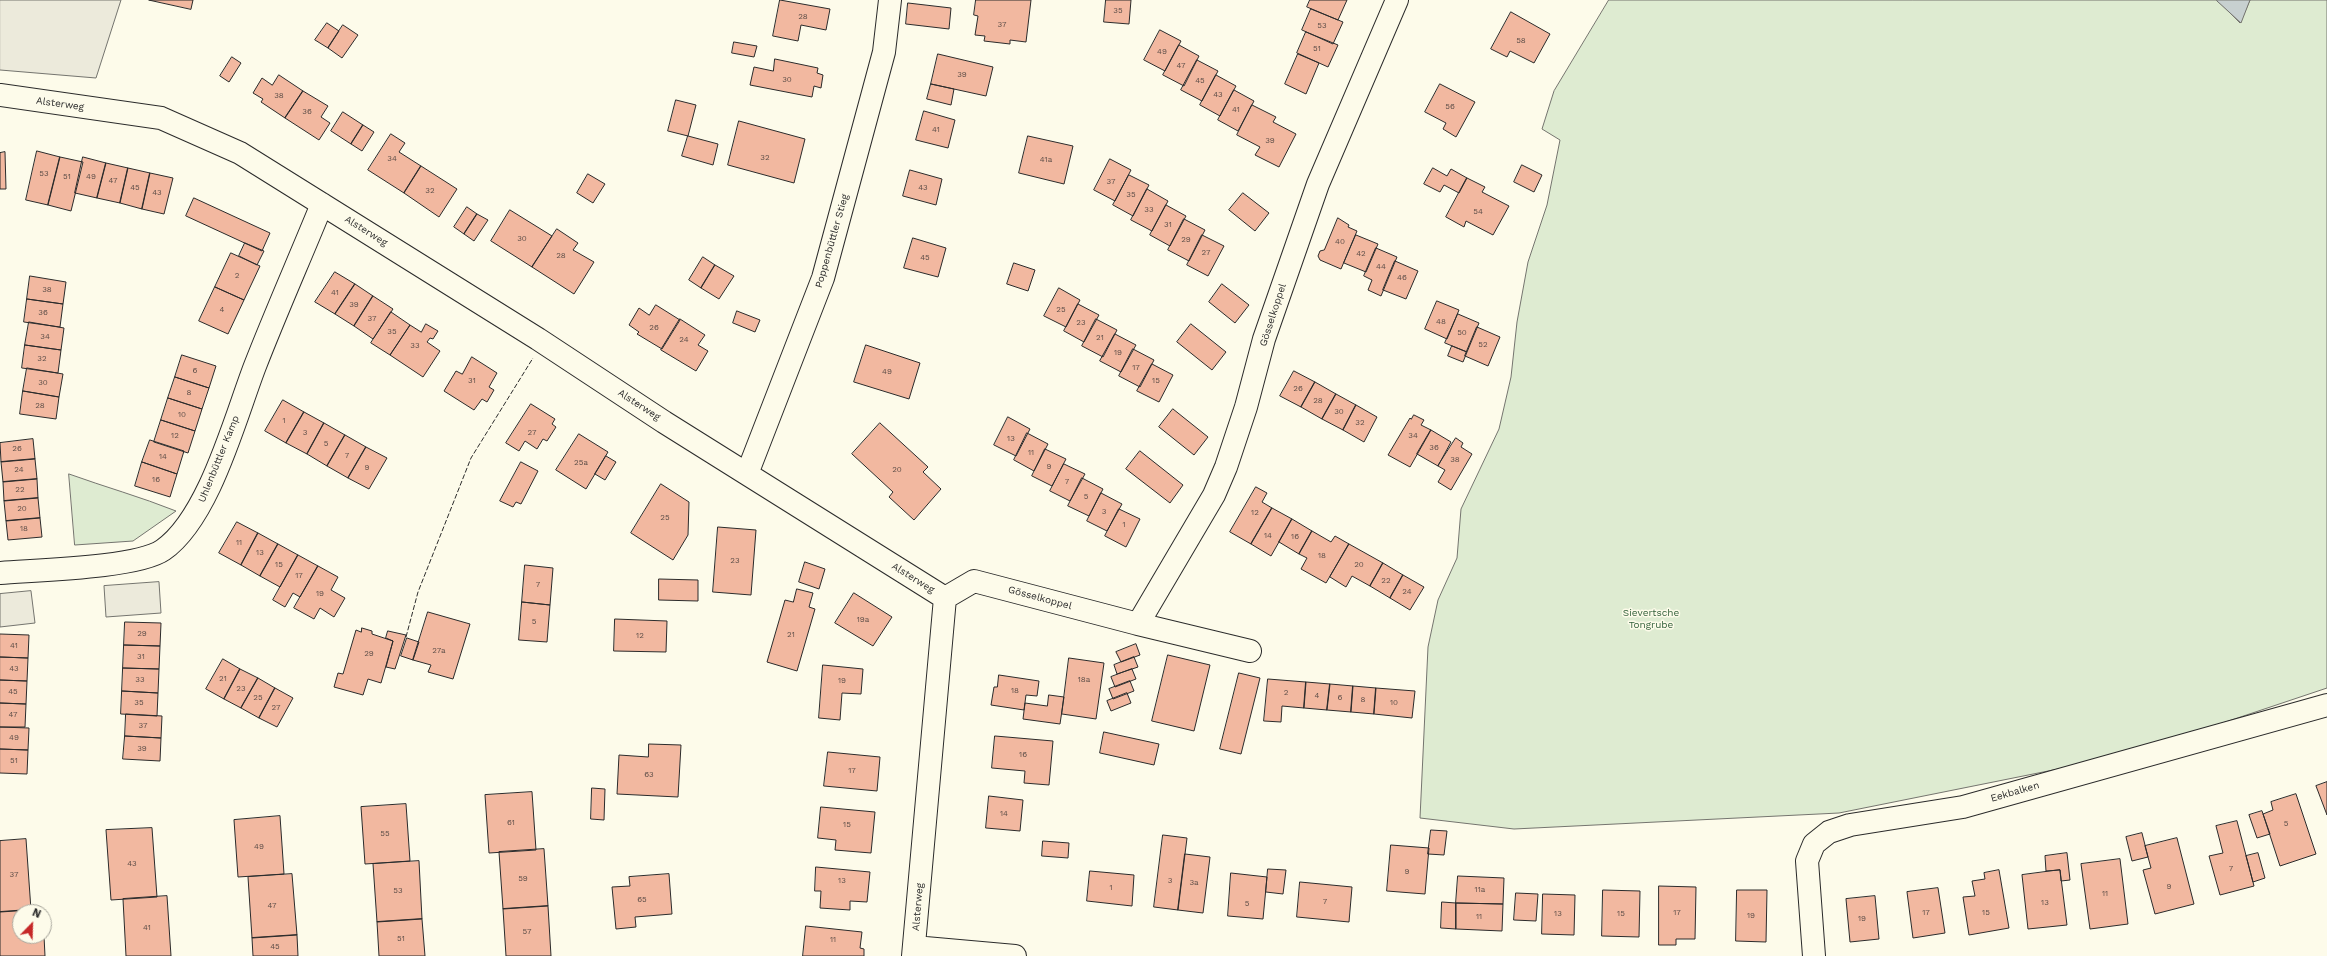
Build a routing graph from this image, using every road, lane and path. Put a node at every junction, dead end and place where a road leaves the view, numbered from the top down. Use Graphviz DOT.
graph roads {
  1 [pos="890,0"];
  2 [pos="1397,0"];
  3 [pos="0,95"];
  4 [pos="322,204"];
  5 [pos="747,474"];
  6 [pos="0,573"];
  7 [pos="945,598"];
  8 [pos="1138,624"];
  9 [pos="1250,652"];
  10 [pos="2327,705"];
  11 [pos="914,951"];
  12 [pos="1015,956"];
  13 [pos="1814,956"];
  1 -- 5 [label="street, Poppenbüttler Stieg"];
  2 -- 8 [label="street, Gösselkoppel"];
  3 -- 4 [label="street, Alsterweg"];
  4 -- 5 [label="street, Alsterweg"];
  4 -- 6 [label="street, Uhlenbüttler Kamp"];
  5 -- 7 [label="street, Alsterweg"];
  7 -- 8 [label="street, Gösselkoppel"];
  7 -- 11 [label="street, Alsterweg"];
  8 -- 9 [label="street, Gösselkoppel"];
  10 -- 13 [label="street, Eekbalken"];
  11 -- 12 [label="street"];
}
